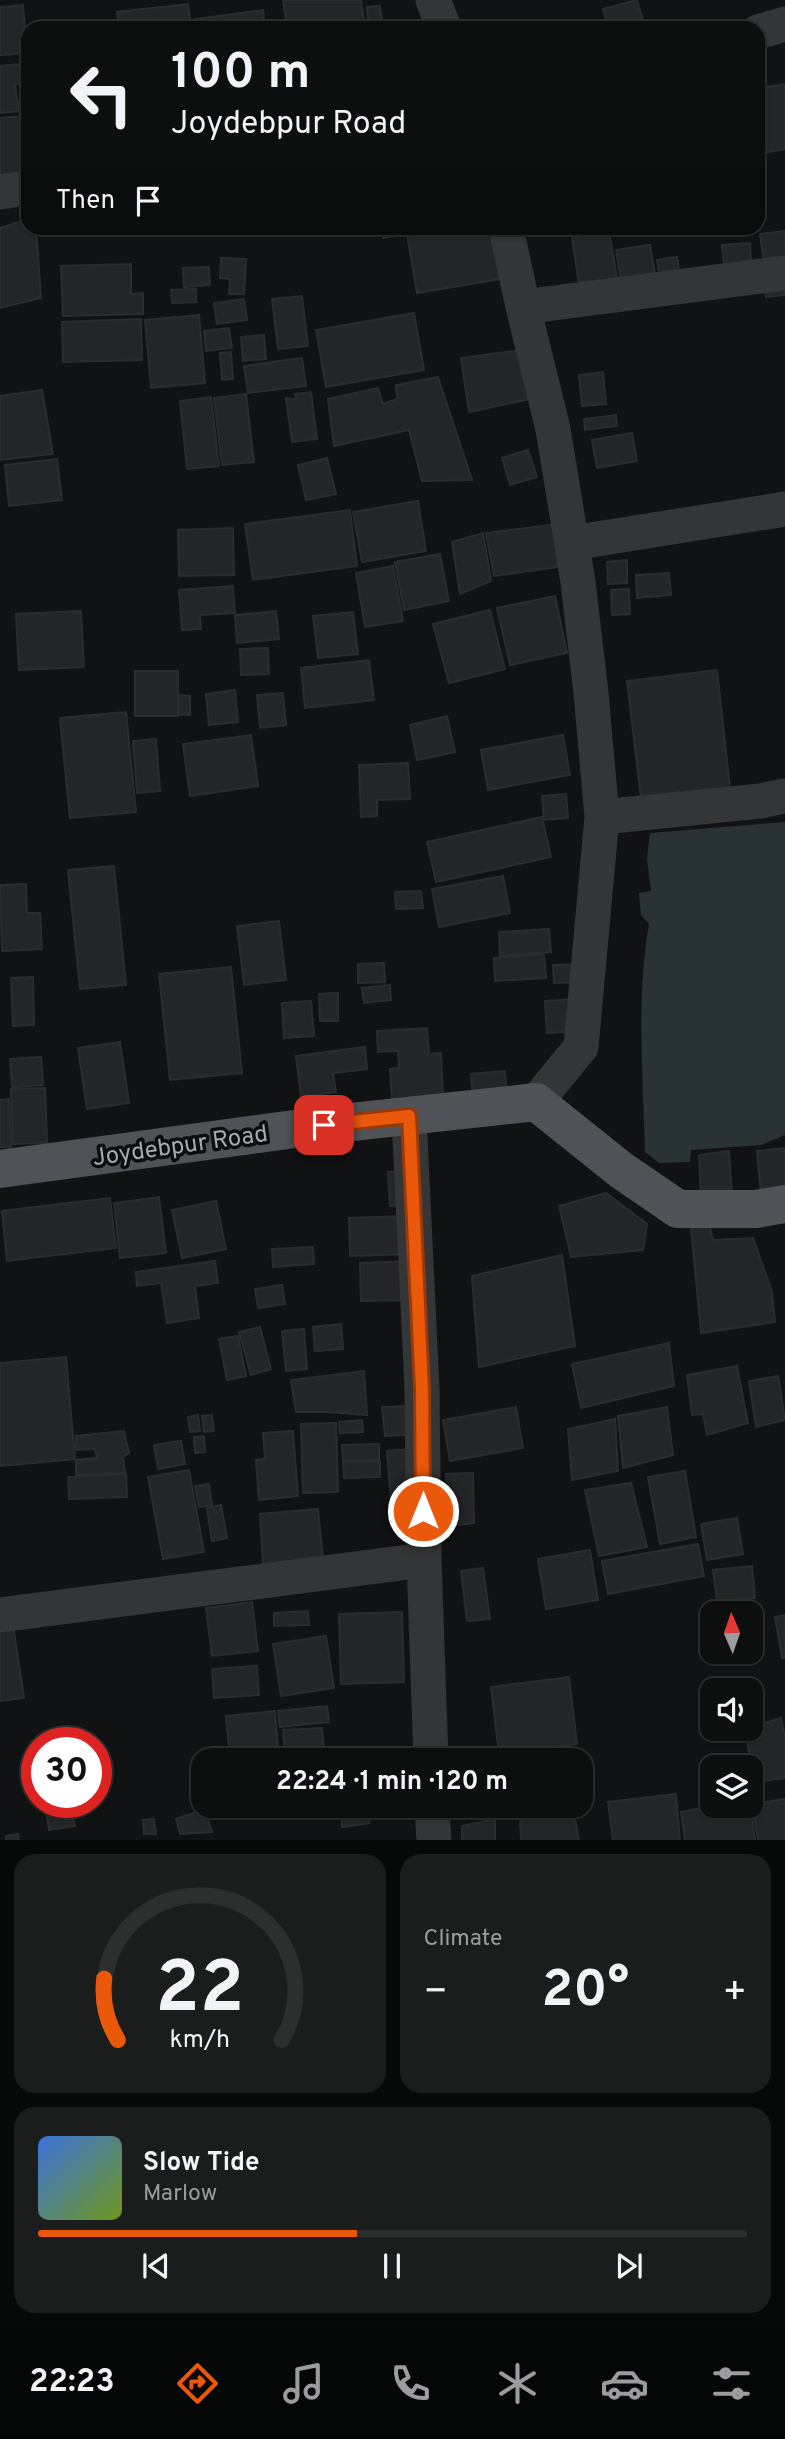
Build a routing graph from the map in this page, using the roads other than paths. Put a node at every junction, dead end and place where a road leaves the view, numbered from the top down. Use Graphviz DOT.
graph roads {
  1 [pos="433,0"];
  2 [pos="441,21"];
  3 [pos="785,24"];
  4 [pos="765,30"];
  5 [pos="21,189"];
  6 [pos="0,192"];
  7 [pos="508,235"];
  8 [pos="785,273"];
  9 [pos="523,307"];
  10 [pos="785,509"];
  11 [pos="572,543"];
  12 [pos="785,796"];
  13 [pos="602,817"];
  14 [pos="536,1102"];
  15 [pos="409,1116"];
  16 [pos="0,1169"];
  17 [pos="785,1204"];
  18 [pos="424,1560"];
  19 [pos="0,1615"];
  20 [pos="431,1748"];
  21 [pos="432,1818"];
  22 [pos="433,1840"];
  1 -- 2 [label="street"];
  3 -- 4 [label="street"];
  5 -- 6 [label="street"];
  7 -- 9 [label="street"];
  8 -- 9 [label="street"];
  9 -- 11 [label="street"];
  10 -- 11 [label="street"];
  11 -- 13 [label="street"];
  12 -- 13 [label="street"];
  13 -- 14 [label="street"];
  14 -- 15 [label="main road, Joydebpur Road"];
  14 -- 17 [label="main road"];
  15 -- 16 [label="main road, Joydebpur Road"];
  15 -- 18 [label="street"];
  18 -- 19 [label="street"];
  18 -- 20 [label="street"];
  21 -- 22 [label="street"];
}
